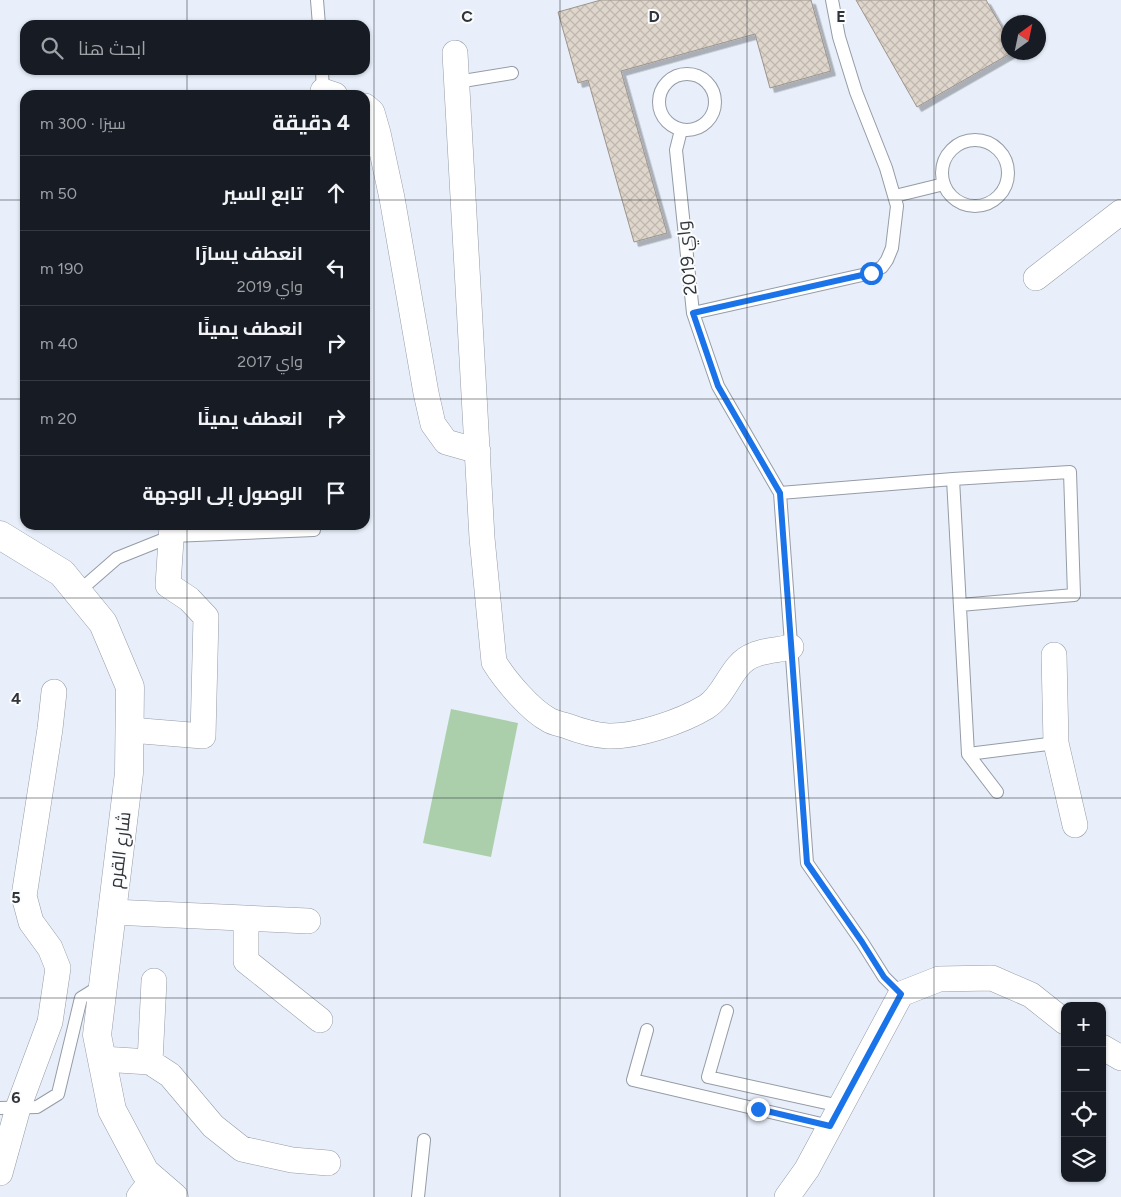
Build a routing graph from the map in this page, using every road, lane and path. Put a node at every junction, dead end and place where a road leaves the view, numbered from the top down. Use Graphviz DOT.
graph roads {
  1 [pos="317,0"];
  2 [pos="832,0"];
  3 [pos="319,20"];
  4 [pos="454,53"];
  5 [pos="512,73"];
  6 [pos="456,82"];
  7 [pos="370,110"];
  8 [pos="681,130"];
  9 [pos="944,184"];
  10 [pos="895,196"];
  11 [pos="1121,212"];
  12 [pos="1036,278"];
  13 [pos="693,313"];
  14 [pos="478,451"];
  15 [pos="953,479"];
  16 [pos="780,493"];
  17 [pos="314,530"];
  18 [pos="172,531"];
  19 [pos="0,536"];
  20 [pos="78,592"];
  21 [pos="960,605"];
  22 [pos="791,648"];
  23 [pos="1054,654"];
  24 [pos="54,692"];
  25 [pos="130,730"];
  26 [pos="1056,743"];
  27 [pos="968,754"];
  28 [pos="997,792"];
  29 [pos="1075,825"];
  30 [pos="112,912"];
  31 [pos="246,919"];
  32 [pos="308,921"];
  33 [pos="154,981"];
  34 [pos="103,984"];
  35 [pos="901,994"];
  36 [pos="727,1011"];
  37 [pos="1061,1019"];
  38 [pos="320,1020"];
  39 [pos="647,1030"];
  40 [pos="1106,1049"];
  41 [pos="1121,1058"];
  42 [pos="102,1059"];
  43 [pos="150,1062"];
  44 [pos="9,1108"];
  45 [pos="835,1116"];
  46 [pos="424,1140"];
  47 [pos="328,1163"];
  48 [pos="0,1173"];
  49 [pos="146,1188"];
  50 [pos="174,1197"];
  51 [pos="418,1197"];
  52 [pos="787,1197"];
  1 -- 3 [label="lane"];
  2 -- 10 [label="lane"];
  4 -- 6 [label="street"];
  5 -- 6 [label="lane"];
  6 -- 14 [label="street"];
  7 -- 14 [label="street"];
  8 -- 8 [label="lane"];
  8 -- 13 [label="lane, واي 2019"];
  9 -- 9 [label="lane"];
  9 -- 10 [label="lane"];
  10 -- 13 [label="lane"];
  11 -- 12 [label="street"];
  13 -- 16 [label="lane, واي 2019"];
  14 -- 22 [label="street"];
  15 -- 16 [label="lane"];
  15 -- 21 [label="lane"];
  15 -- 21 [label="lane"];
  16 -- 22 [label="lane, واي 2019"];
  17 -- 18 [label="lane"];
  18 -- 20 [label="lane"];
  18 -- 25 [label="street"];
  19 -- 20 [label="street, شارع القرم"];
  20 -- 25 [label="street, شارع القرم"];
  21 -- 27 [label="lane"];
  22 -- 35 [label="lane, واي 2019"];
  23 -- 26 [label="street"];
  24 -- 44 [label="street"];
  25 -- 30 [label="street, شارع القرم"];
  26 -- 27 [label="lane"];
  26 -- 29 [label="street"];
  27 -- 28 [label="lane"];
  30 -- 31 [label="street"];
  30 -- 34 [label="street, شارع القرم"];
  31 -- 32 [label="street"];
  31 -- 38 [label="street"];
  33 -- 43 [label="street"];
  34 -- 42 [label="street, شارع القرم"];
  34 -- 44 [label="lane"];
  35 -- 37 [label="street"];
  35 -- 45 [label="street"];
  36 -- 45 [label="lane"];
  39 -- 45 [label="lane"];
  40 -- 41 [label="street"];
  42 -- 43 [label="street"];
  42 -- 49 [label="street, شارع القرم"];
  43 -- 47 [label="street"];
  44 -- 48 [label="street"];
  45 -- 52 [label="street"];
  46 -- 51 [label="lane"];
  49 -- 50 [label="street, شارع القرم"];
}
